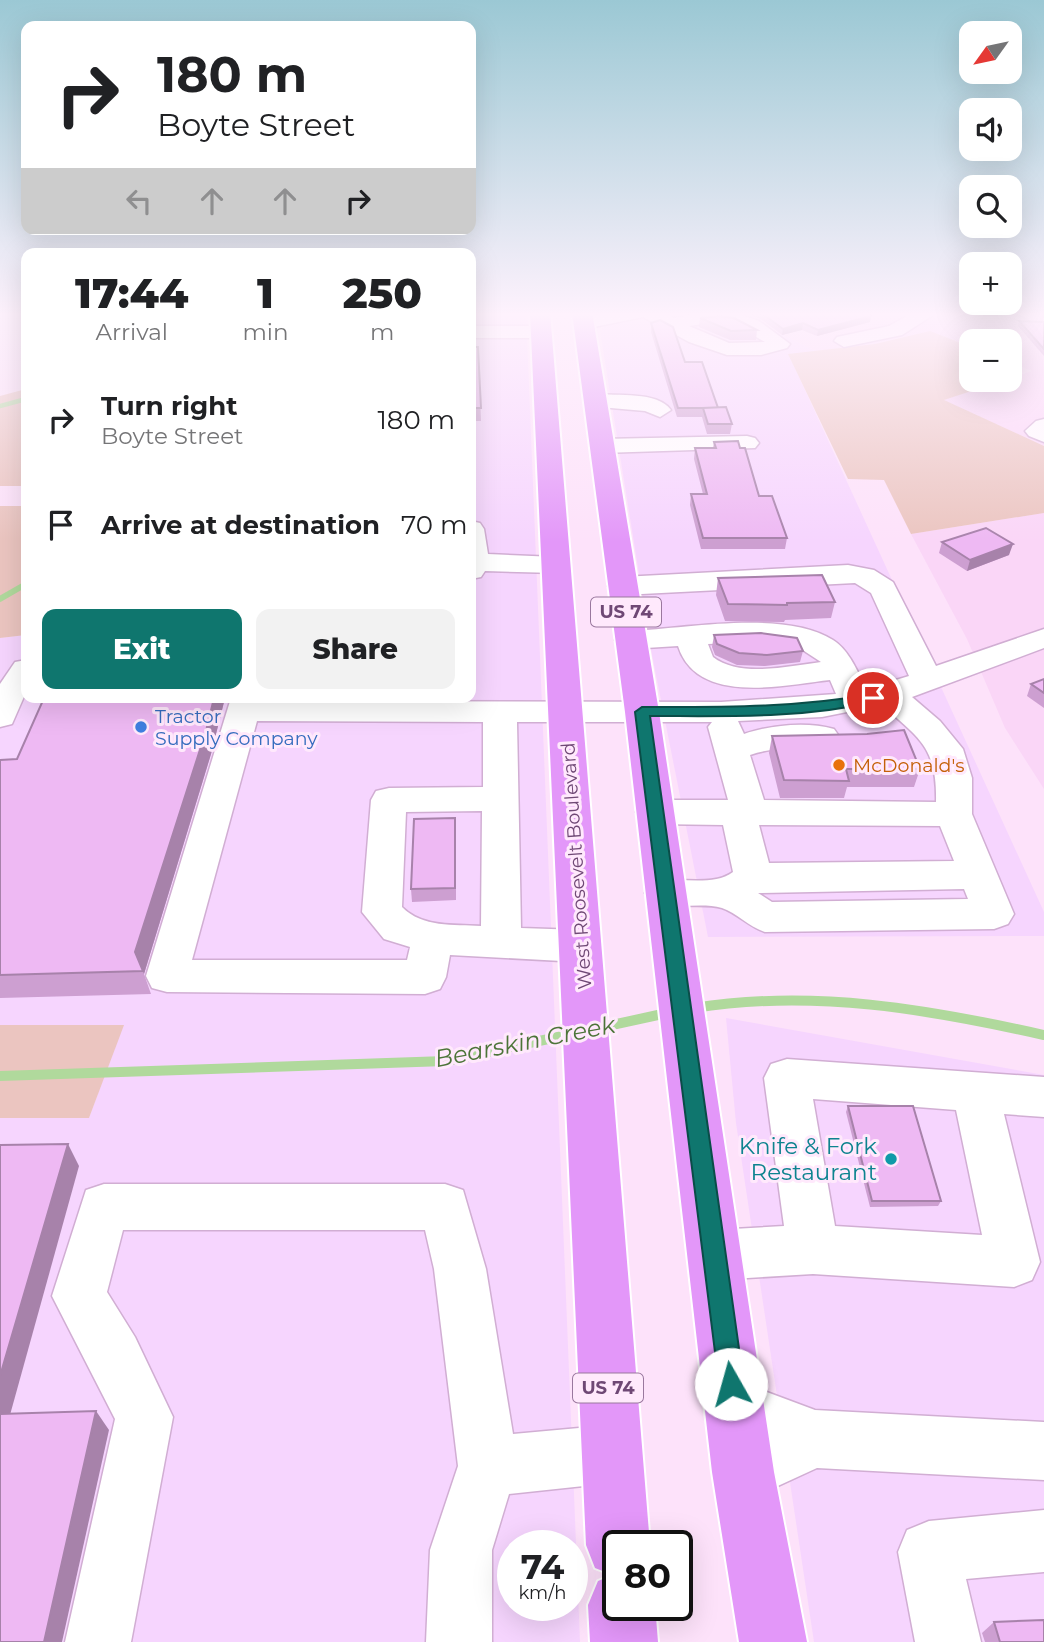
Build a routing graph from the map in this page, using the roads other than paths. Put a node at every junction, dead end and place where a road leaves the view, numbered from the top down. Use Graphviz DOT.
graph roads {
  1 [pos="545,389"];
  2 [pos="593,389"];
  3 [pos="596,401"];
  4 [pos="747,443"];
  5 [pos="670,444"];
  6 [pos="602,446"];
  7 [pos="556,565"];
  8 [pos="476,567"];
  9 [pos="622,586"];
  10 [pos="691,638"];
  11 [pos="1044,638"];
  12 [pos="630,640"];
  13 [pos="839,670"];
  14 [pos="21,676"];
  15 [pos="927,680"];
  16 [pos="889,694"];
  17 [pos="856,702"];
  18 [pos="245,704"];
  19 [pos="437,704"];
  20 [pos="500,710"];
  21 [pos="566,710"];
  22 [pos="642,712"];
  23 [pos="721,712"];
  24 [pos="0,716"];
  25 [pos="889,731"];
  26 [pos="732,749"];
  27 [pos="500,799"];
  28 [pos="654,812"];
  29 [pos="744,813"];
  30 [pos="954,814"];
  31 [pos="741,886"];
  32 [pos="666,902"];
  33 [pos="432,939"];
  34 [pos="501,942"];
  35 [pos="581,950"];
  36 [pos="976,1093"];
  37 [pos="1044,1097"];
  38 [pos="813,1249"];
  39 [pos="715,1255"];
  40 [pos="735,1409"];
  41 [pos="815,1439"];
  42 [pos="1044,1451"];
  43 [pos="612,1454"];
  44 [pos="488,1466"];
  45 [pos="743,1472"];
  46 [pos="617,1530"];
  47 [pos="1044,1541"];
  48 [pos="623,1621"];
  49 [pos="98,1642"];
  50 [pos="459,1642"];
  51 [pos="624,1642"];
  52 [pos="773,1642"];
  53 [pos="948,1642"];
  1 -- 7 [label="highway, West Roosevelt Boulevard / US 74"];
  2 -- 3 [label="highway, US 74"];
  3 -- 5 [label="street"];
  3 -- 6 [label="highway, US 74"];
  4 -- 5 [label="street"];
  5 -- 6 [label="street"];
  6 -- 9 [label="highway, US 74"];
  7 -- 8 [label="street"];
  7 -- 21 [label="highway, West Roosevelt Boulevard / US 74"];
  9 -- 12 [label="highway, US 74"];
  9 -- 15 [label="street"];
  10 -- 12 [label="lane"];
  10 -- 13 [label="street"];
  10 -- 13 [label="street"];
  11 -- 15 [label="street"];
  12 -- 22 [label="highway, US 74"];
  13 -- 17 [label="street"];
  14 -- 24 [label="street"];
  15 -- 16 [label="street"];
  16 -- 17 [label="street"];
  16 -- 25 [label="street"];
  17 -- 23 [label="street"];
  18 -- 19 [label="street"];
  18 -- 33 [label="street"];
  19 -- 20 [label="street"];
  20 -- 21 [label="street"];
  20 -- 27 [label="street"];
  21 -- 22 [label="street"];
  21 -- 35 [label="highway, West Roosevelt Boulevard / US 74"];
  22 -- 23 [label="street"];
  22 -- 28 [label="highway, US 74"];
  23 -- 26 [label="street"];
  25 -- 26 [label="street"];
  25 -- 30 [label="street"];
  26 -- 29 [label="street"];
  27 -- 33 [label="street"];
  27 -- 34 [label="street"];
  28 -- 29 [label="street"];
  28 -- 32 [label="highway, US 74"];
  29 -- 30 [label="street"];
  29 -- 31 [label="street"];
  30 -- 31 [label="street"];
  31 -- 32 [label="street"];
  32 -- 39 [label="highway, US 74"];
  33 -- 34 [label="street"];
  34 -- 35 [label="street"];
  35 -- 43 [label="highway, West Roosevelt Boulevard / US 74"];
  36 -- 37 [label="street"];
  36 -- 38 [label="street"];
  36 -- 38 [label="street"];
  38 -- 39 [label="street"];
  39 -- 40 [label="highway, US 74"];
  40 -- 41 [label="street"];
  40 -- 45 [label="highway, US 74"];
  41 -- 42 [label="lane"];
  41 -- 45 [label="street"];
  43 -- 44 [label="street"];
  43 -- 46 [label="highway, West Roosevelt Boulevard / US 74"];
  44 -- 49 [label="street"];
  44 -- 50 [label="street"];
  45 -- 52 [label="highway, US 74"];
  47 -- 53 [label="street"];
  48 -- 51 [label="highway"];
}
